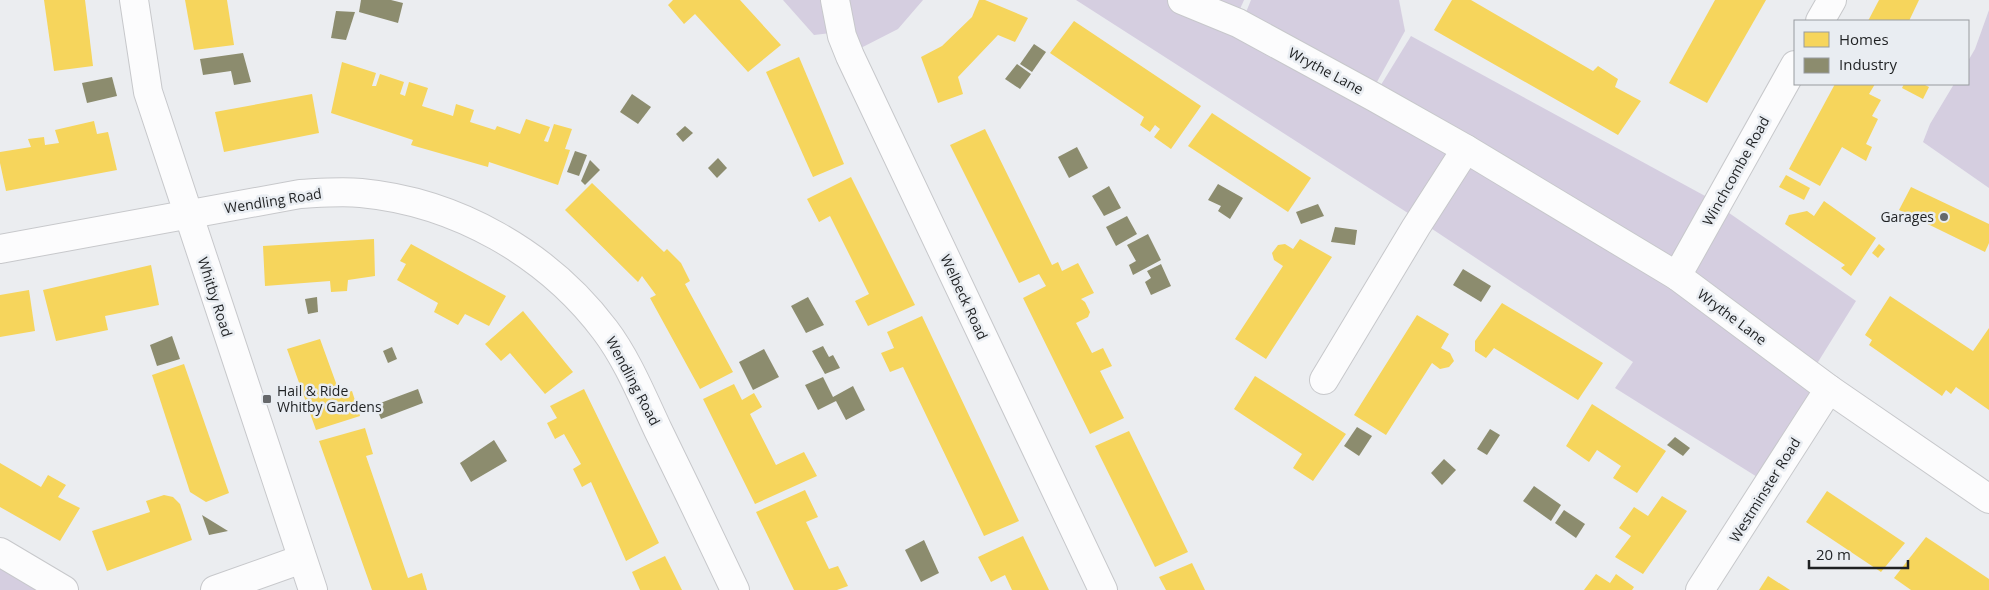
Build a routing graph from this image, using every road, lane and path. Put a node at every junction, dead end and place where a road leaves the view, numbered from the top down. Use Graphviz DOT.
graph roads {
  1 [pos="134,0"];
  2 [pos="835,0"];
  3 [pos="1182,0"];
  4 [pos="1832,0"];
  5 [pos="1821,20"];
  6 [pos="1794,67"];
  7 [pos="1466,149"];
  8 [pos="188,215"];
  9 [pos="0,249"];
  10 [pos="1677,276"];
  11 [pos="1324,380"];
  12 [pos="1829,389"];
  13 [pos="1989,499"];
  14 [pos="0,552"];
  15 [pos="302,559"];
  16 [pos="64,590"];
  17 [pos="215,590"];
  18 [pos="313,590"];
  19 [pos="735,590"];
  20 [pos="1103,590"];
  21 [pos="1700,590"];
  1 -- 8 [label="street, Whitby Road"];
  2 -- 20 [label="street, Welbeck Road"];
  3 -- 7 [label="street, Wrythe Lane"];
  4 -- 5 [label="street"];
  6 -- 10 [label="street, Winchcombe Road"];
  7 -- 10 [label="street, Wrythe Lane"];
  7 -- 11 [label="street"];
  8 -- 9 [label="street, Wendling Road"];
  8 -- 15 [label="street, Whitby Road"];
  8 -- 19 [label="street, Wendling Road"];
  10 -- 12 [label="street, Wrythe Lane"];
  12 -- 13 [label="street, Wrythe Lane"];
  12 -- 21 [label="street, Westminster Road"];
  14 -- 16 [label="street"];
  15 -- 17 [label="street"];
  15 -- 18 [label="street, Whitby Road"];
}
